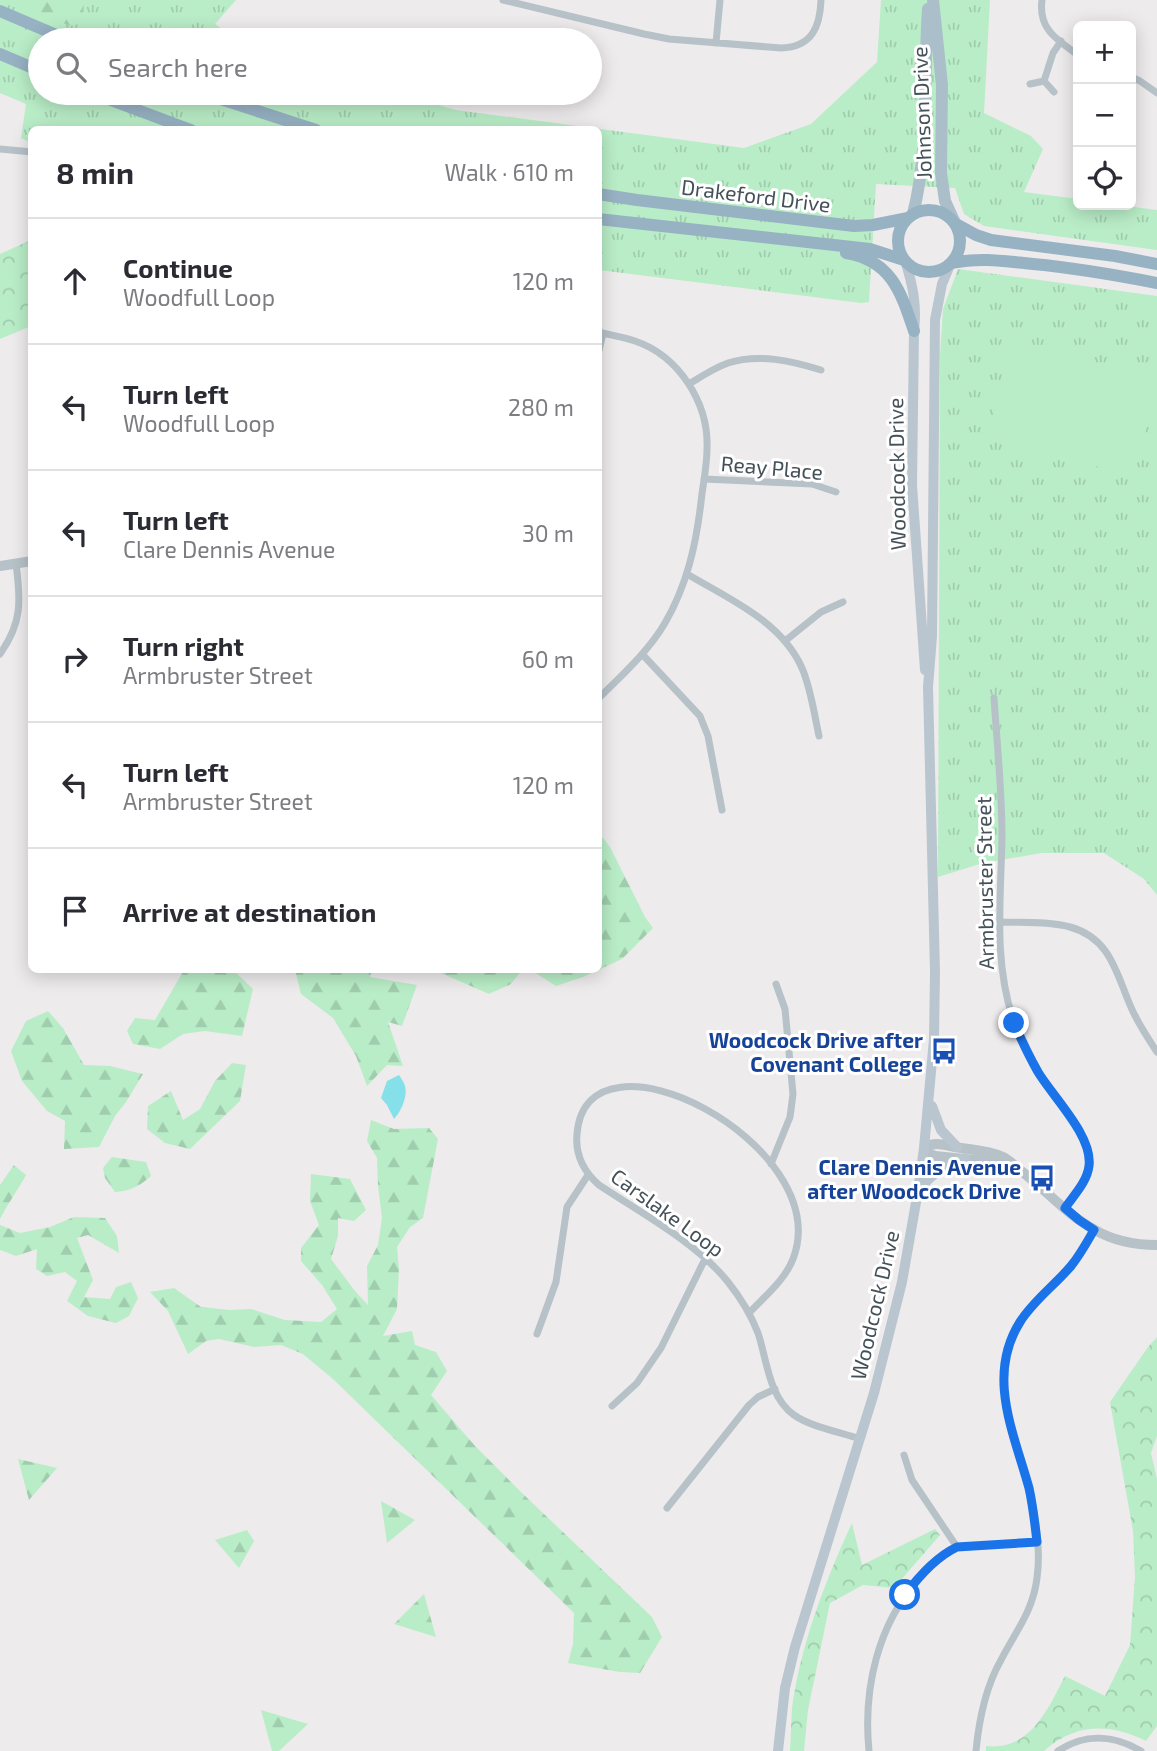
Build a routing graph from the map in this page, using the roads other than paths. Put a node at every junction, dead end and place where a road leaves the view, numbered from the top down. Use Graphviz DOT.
graph roads {
  1 [pos="503,0"];
  2 [pos="720,0"];
  3 [pos="821,0"];
  4 [pos="931,0"];
  5 [pos="1042,0"];
  6 [pos="0,11"];
  7 [pos="40,28"];
  8 [pos="1060,41"];
  9 [pos="716,43"];
  10 [pos="1073,51"];
  11 [pos="0,54"];
  12 [pos="28,66"];
  13 [pos="1136,79"];
  14 [pos="1044,81"];
  15 [pos="1030,84"];
  16 [pos="1054,92"];
  17 [pos="1157,93"];
  18 [pos="124,105"];
  19 [pos="239,105"];
  20 [pos="180,126"];
  21 [pos="304,126"];
  22 [pos="0,149"];
  23 [pos="28,152"];
  24 [pos="602,195"];
  25 [pos="910,216"];
  26 [pos="602,219"];
  27 [pos="955,224"];
  28 [pos="824,243"];
  29 [pos="905,261"];
  30 [pos="951,264"];
  31 [pos="1157,264"];
  32 [pos="1157,283"];
  33 [pos="914,331"];
  34 [pos="602,333"];
  35 [pos="821,370"];
  36 [pos="689,384"];
  37 [pos="704,479"];
  38 [pos="836,492"];
  39 [pos="28,562"];
  40 [pos="16,564"];
  41 [pos="0,566"];
  42 [pos="687,574"];
  43 [pos="843,602"];
  44 [pos="785,640"];
  45 [pos="0,654"];
  46 [pos="642,654"];
  47 [pos="928,687"];
  48 [pos="602,695"];
  49 [pos="994,698"];
  50 [pos="819,736"];
  51 [pos="722,810"];
  52 [pos="1000,922"];
  53 [pos="776,984"];
  54 [pos="1157,1052"];
  55 [pos="930,1096"];
  56 [pos="957,1147"];
  57 [pos="925,1148"];
  58 [pos="965,1158"];
  59 [pos="771,1164"];
  60 [pos="1021,1171"];
  61 [pos="588,1175"];
  62 [pos="918,1191"];
  63 [pos="1065,1208"];
  64 [pos="1094,1230"];
  65 [pos="1157,1245"];
  66 [pos="706,1257"];
  67 [pos="749,1313"];
  68 [pos="537,1334"];
  69 [pos="775,1389"];
  70 [pos="612,1406"];
  71 [pos="860,1439"];
  72 [pos="904,1455"];
  73 [pos="667,1508"];
  74 [pos="1037,1542"];
  75 [pos="957,1547"];
  76 [pos="778,1751"];
  77 [pos="869,1751"];
  78 [pos="976,1751"];
  79 [pos="1058,1751"];
  80 [pos="1141,1751"];
  1 -- 9 [label="street"];
  2 -- 9 [label="street"];
  3 -- 9 [label="street"];
  4 -- 25 [label="main road, Johnson Drive"];
  4 -- 27 [label="main road, Johnson Drive"];
  5 -- 8 [label="street"];
  6 -- 7 [label="highway"];
  8 -- 10 [label="street"];
  8 -- 14 [label="street"];
  11 -- 12 [label="highway"];
  13 -- 17 [label="street"];
  14 -- 15 [label="street"];
  14 -- 16 [label="street"];
  18 -- 20 [label="highway"];
  19 -- 21 [label="highway"];
  22 -- 23 [label="street"];
  24 -- 25 [label="highway, Drakeford Drive"];
  25 -- 27 [label="highway"];
  25 -- 29 [label="highway"];
  26 -- 28 [label="highway, Drakeford Drive"];
  27 -- 30 [label="highway"];
  27 -- 31 [label="highway"];
  28 -- 29 [label="highway, Drakeford Drive"];
  28 -- 33 [label="highway"];
  29 -- 30 [label="highway"];
  29 -- 33 [label="main road, Woodcock Drive"];
  30 -- 32 [label="highway"];
  30 -- 47 [label="main road, Woodcock Drive"];
  33 -- 47 [label="main road, Woodcock Drive"];
  34 -- 36 [label="street"];
  35 -- 36 [label="street"];
  36 -- 37 [label="street"];
  37 -- 38 [label="street, Reay Place"];
  37 -- 42 [label="street"];
  39 -- 40 [label="street"];
  40 -- 41 [label="street"];
  40 -- 45 [label="street"];
  42 -- 44 [label="street"];
  42 -- 46 [label="street"];
  43 -- 44 [label="street"];
  44 -- 50 [label="street"];
  46 -- 48 [label="street"];
  46 -- 51 [label="street"];
  47 -- 55 [label="main road, Woodcock Drive"];
  49 -- 52 [label="street, Armbruster Street"];
  52 -- 54 [label="street"];
  52 -- 63 [label="street, Armbruster Street"];
  53 -- 59 [label="street"];
  55 -- 56 [label="main road"];
  55 -- 57 [label="main road, Woodcock Drive"];
  56 -- 57 [label="street"];
  56 -- 60 [label="street"];
  57 -- 58 [label="street"];
  57 -- 62 [label="main road, Woodcock Drive"];
  58 -- 60 [label="street"];
  58 -- 62 [label="main road"];
  59 -- 61 [label="street, Carslake Loop"];
  59 -- 67 [label="street, Carslake Loop"];
  60 -- 63 [label="street"];
  61 -- 66 [label="street, Carslake Loop"];
  61 -- 68 [label="street"];
  62 -- 71 [label="main road, Woodcock Drive"];
  63 -- 64 [label="street"];
  64 -- 65 [label="street"];
  64 -- 74 [label="street"];
  66 -- 67 [label="street, Carslake Loop"];
  66 -- 70 [label="street"];
  67 -- 69 [label="street, Carslake Loop"];
  69 -- 71 [label="street, Carslake Loop"];
  69 -- 73 [label="street"];
  71 -- 76 [label="main road, Woodcock Drive"];
  72 -- 75 [label="street"];
  74 -- 75 [label="street"];
  74 -- 78 [label="street"];
  75 -- 77 [label="street"];
  79 -- 80 [label="street"];
}
